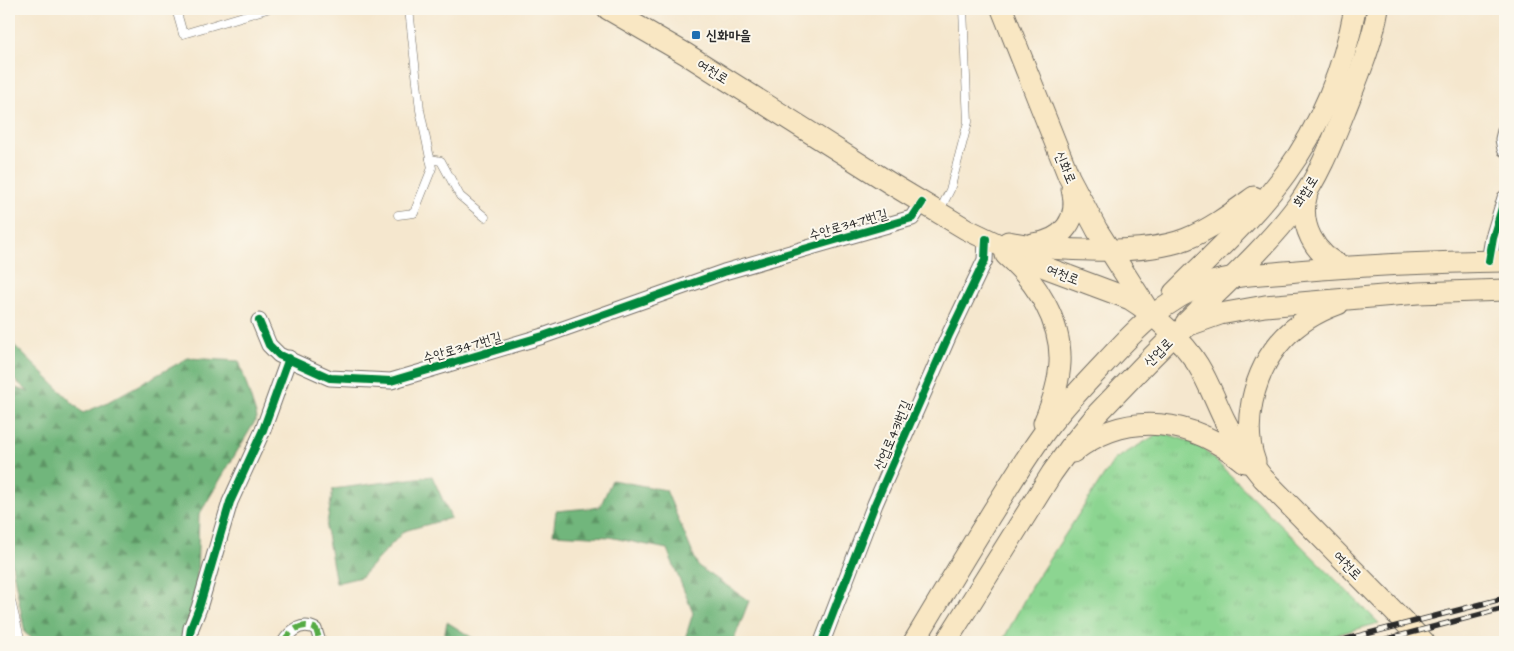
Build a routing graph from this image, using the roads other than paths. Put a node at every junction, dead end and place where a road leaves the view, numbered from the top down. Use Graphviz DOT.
graph roads {
  1 [pos="176,9"];
  2 [pos="267,9"];
  3 [pos="409,9"];
  4 [pos="608,9"];
  5 [pos="963,9"];
  6 [pos="1002,9"];
  7 [pos="1354,9"];
  8 [pos="1378,9"];
  9 [pos="1505,130"];
  10 [pos="1505,149"];
  11 [pos="1302,150"];
  12 [pos="430,159"];
  13 [pos="1069,177"];
  14 [pos="1308,189"];
  15 [pos="1505,198"];
  16 [pos="931,208"];
  17 [pos="398,215"];
  18 [pos="485,217"];
  19 [pos="966,229"];
  20 [pos="986,239"];
  21 [pos="1023,245"];
  22 [pos="1109,249"];
  23 [pos="1497,261"];
  24 [pos="1344,267"];
  25 [pos="1231,278"];
  26 [pos="1505,290"];
  27 [pos="1362,297"];
  28 [pos="1152,314"];
  29 [pos="259,321"];
  30 [pos="1173,336"];
  31 [pos="289,358"];
  32 [pos="1029,453"];
  33 [pos="1052,473"];
  34 [pos="1263,478"];
  35 [pos="948,584"];
  36 [pos="9,593"];
  37 [pos="21,642"];
  38 [pos="189,642"];
  39 [pos="283,642"];
  40 [pos="320,642"];
  41 [pos="822,642"];
  42 [pos="907,642"];
  43 [pos="914,642"];
  44 [pos="946,642"];
  45 [pos="1424,642"];
  1 -- 2 [label="lane"];
  3 -- 12 [label="lane"];
  4 -- 16 [label="main road, 여천로"];
  5 -- 16 [label="lane"];
  6 -- 13 [label="main road, 신화로"];
  7 -- 11 [label="main road, 화합로"];
  8 -- 14 [label="main road, 화합로"];
  9 -- 10 [label="street"];
  11 -- 22 [label="main road"];
  11 -- 28 [label="main road, 화합로"];
  12 -- 17 [label="lane"];
  12 -- 18 [label="lane"];
  13 -- 21 [label="main road"];
  13 -- 22 [label="main road, 신화로"];
  14 -- 24 [label="main road"];
  14 -- 25 [label="main road, 화합로"];
  15 -- 23 [label="street"];
  16 -- 19 [label="main road, 여천로"];
  16 -- 31 [label="street, 수안로347번길"];
  19 -- 20 [label="main road, 여천로"];
  19 -- 21 [label="main road"];
  20 -- 28 [label="main road, 여천로"];
  20 -- 32 [label="main road"];
  20 -- 41 [label="street, 산업로431번길"];
  21 -- 22 [label="main road"];
  22 -- 28 [label="main road, 신화로"];
  23 -- 24 [label="main road"];
  24 -- 25 [label="main road"];
  25 -- 28 [label="main road"];
  25 -- 30 [label="main road, 화합로"];
  26 -- 27 [label="main road, 산업로"];
  27 -- 30 [label="main road, 산업로"];
  27 -- 34 [label="main road"];
  28 -- 30 [label="main road, 여천로"];
  28 -- 32 [label="main road"];
  29 -- 31 [label="street, 수안로347번길"];
  30 -- 33 [label="main road, 산업로"];
  30 -- 34 [label="main road, 여천로"];
  31 -- 38 [label="street"];
  32 -- 35 [label="main road"];
  33 -- 34 [label="main road"];
  33 -- 44 [label="main road, 산업로"];
  34 -- 45 [label="main road, 여천로"];
  35 -- 42 [label="main road"];
  35 -- 43 [label="main road"];
  36 -- 37 [label="lane"];
  39 -- 40 [label="street"];
}
